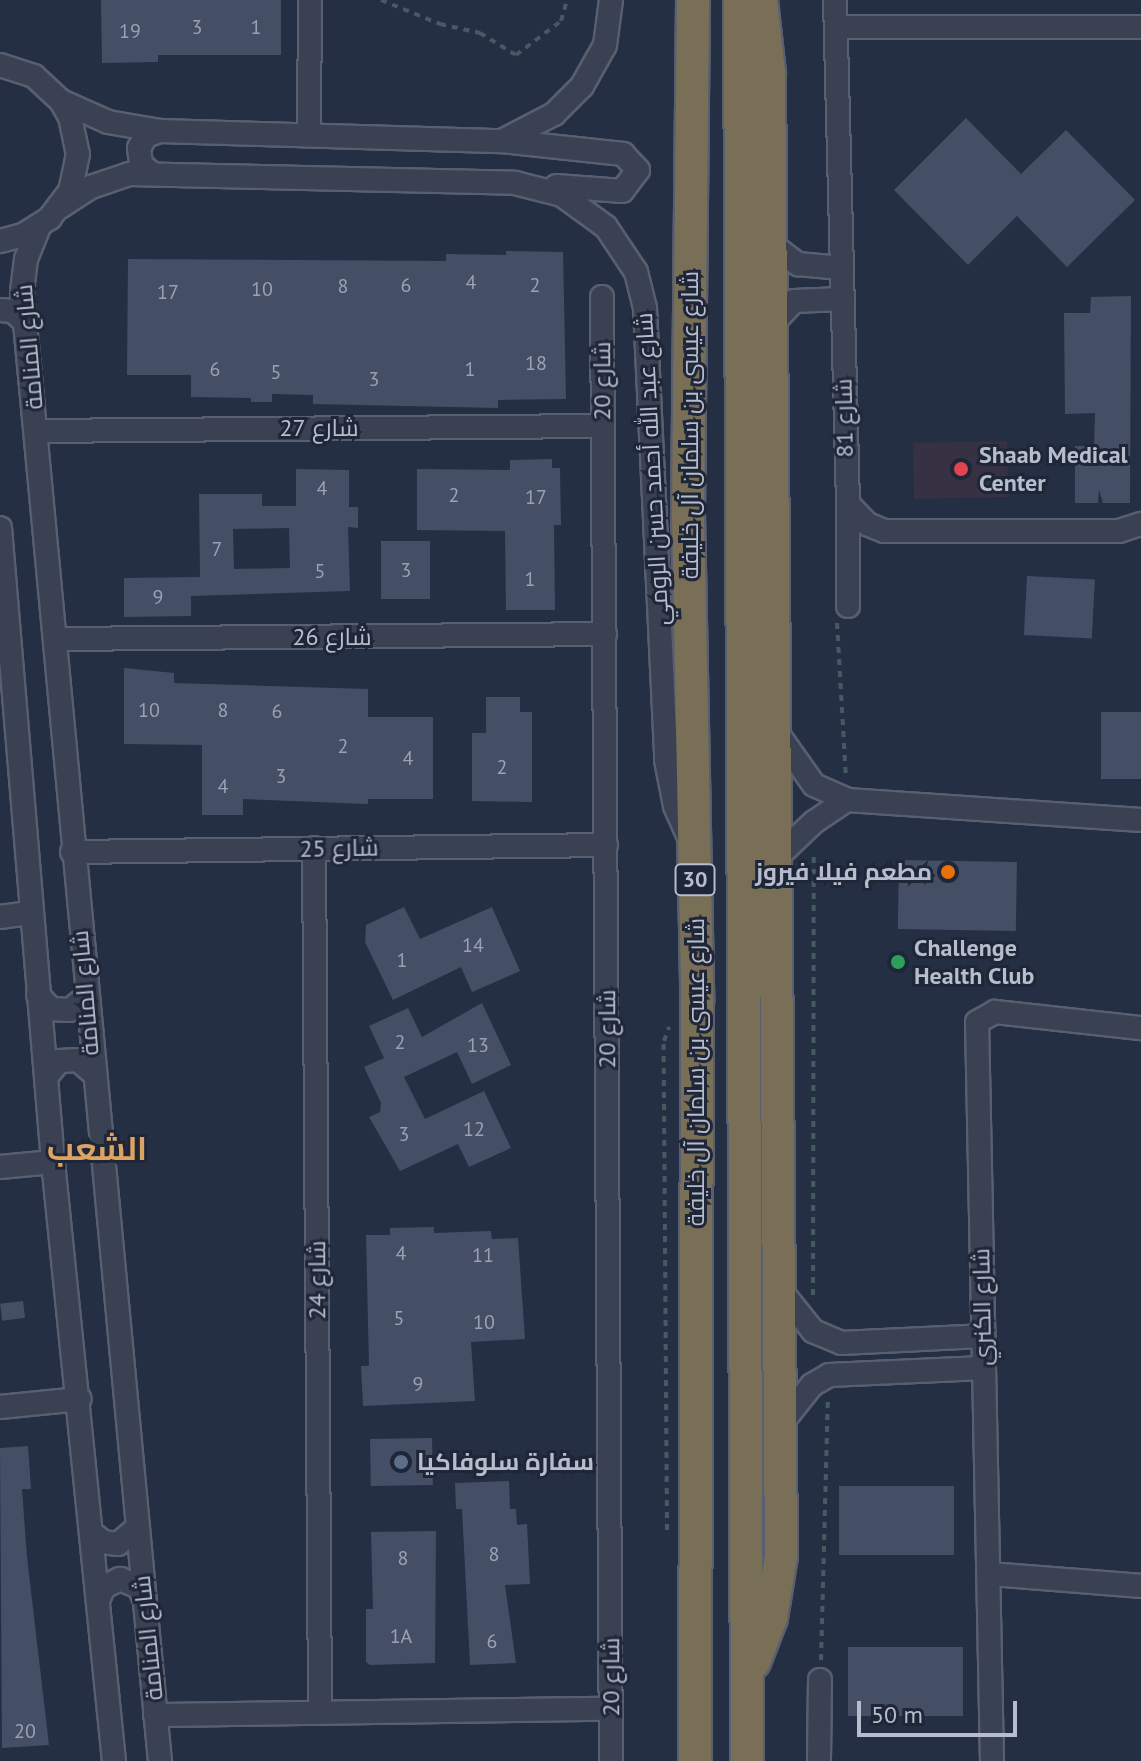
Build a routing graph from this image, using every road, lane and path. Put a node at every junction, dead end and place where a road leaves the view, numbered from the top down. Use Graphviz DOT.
graph roads {
  1 [pos="310,0"];
  2 [pos="381,0"];
  3 [pos="567,0"];
  4 [pos="611,0"];
  5 [pos="693,0"];
  6 [pos="740,0"];
  7 [pos="761,0"];
  8 [pos="835,0"];
  9 [pos="836,27"];
  10 [pos="1141,27"];
  11 [pos="0,48"];
  12 [pos="9,67"];
  13 [pos="61,101"];
  14 [pos="160,131"];
  15 [pos="309,135"];
  16 [pos="502,141"];
  17 [pos="152,174"];
  18 [pos="539,187"];
  19 [pos="60,207"];
  20 [pos="39,227"];
  21 [pos="0,241"];
  22 [pos="767,241"];
  23 [pos="841,268"];
  24 [pos="602,297"];
  25 [pos="842,299"];
  26 [pos="0,310"];
  27 [pos="25,322"];
  28 [pos="772,324"];
  29 [pos="602,426"];
  30 [pos="36,431"];
  31 [pos="848,504"];
  32 [pos="1141,524"];
  33 [pos="0,528"];
  34 [pos="848,606"];
  35 [pos="605,634"];
  36 [pos="58,639"];
  37 [pos="775,729"];
  38 [pos="847,800"];
  39 [pos="1141,820"];
  40 [pos="814,822"];
  41 [pos="606,845"];
  42 [pos="314,848"];
  43 [pos="695,850"];
  44 [pos="72,852"];
  45 [pos="775,859"];
  46 [pos="30,913"];
  47 [pos="0,917"];
  48 [pos="38,995"];
  49 [pos="85,998"];
  50 [pos="1141,1028"];
  51 [pos="92,1072"];
  52 [pos="47,1076"];
  53 [pos="53,1162"];
  54 [pos="0,1167"];
  55 [pos="782,1292"];
  56 [pos="813,1331"];
  57 [pos="982,1336"];
  58 [pos="983,1368"];
  59 [pos="829,1375"];
  60 [pos="80,1399"];
  61 [pos="0,1407"];
  62 [pos="780,1425"];
  63 [pos="137,1528"];
  64 [pos="92,1533"];
  65 [pos="990,1574"];
  66 [pos="1141,1586"];
  67 [pos="99,1598"];
  68 [pos="144,1599"];
  69 [pos="747,1676"];
  70 [pos="820,1680"];
  71 [pos="611,1709"];
  72 [pos="320,1713"];
  73 [pos="155,1715"];
  74 [pos="114,1761"];
  75 [pos="160,1761"];
  76 [pos="611,1761"];
  77 [pos="695,1761"];
  78 [pos="747,1761"];
  79 [pos="819,1761"];
  80 [pos="992,1761"];
  1 -- 15 [label="street"];
  2 -- 3 [label="path"];
  4 -- 16 [label="street"];
  5 -- 43 [label="highway, شارع عيسى بن سلمان آل خليفة / 30"];
  6 -- 69 [label="highway, 30"];
  7 -- 22 [label="highway"];
  8 -- 9 [label="street, شارع 81"];
  9 -- 10 [label="street"];
  9 -- 23 [label="street, شارع 81"];
  11 -- 12 [label="street"];
  12 -- 13 [label="street"];
  13 -- 14 [label="street"];
  13 -- 19 [label="street"];
  14 -- 15 [label="street"];
  14 -- 17 [label="street"];
  15 -- 16 [label="street"];
  16 -- 18 [label="street"];
  17 -- 18 [label="street, شارع عبد الله أحمد حسن الرومي"];
  17 -- 19 [label="street, شارع عبد الله أحمد حسن الرومي"];
  18 -- 43 [label="street, شارع عبد الله أحمد حسن الرومي"];
  19 -- 20 [label="street"];
  20 -- 21 [label="street"];
  20 -- 27 [label="street, شارع المنامة"];
  22 -- 23 [label="street"];
  22 -- 28 [label="highway"];
  23 -- 25 [label="street, شارع 81"];
  24 -- 29 [label="street, شارع 20"];
  25 -- 28 [label="street"];
  25 -- 31 [label="street, شارع 81"];
  26 -- 27 [label="street"];
  27 -- 30 [label="street, شارع المنامة"];
  28 -- 37 [label="highway"];
  29 -- 30 [label="street, شارع 27"];
  29 -- 35 [label="street, شارع 20"];
  30 -- 36 [label="street, شارع المنامة"];
  31 -- 32 [label="street"];
  31 -- 34 [label="street, شارع 81"];
  33 -- 46 [label="street, شارع المنامة"];
  34 -- 38 [label="path"];
  35 -- 36 [label="street, شارع 26"];
  35 -- 41 [label="street, شارع 20"];
  36 -- 44 [label="street, شارع المنامة"];
  37 -- 38 [label="street"];
  37 -- 45 [label="highway"];
  38 -- 39 [label="street"];
  38 -- 40 [label="street"];
  40 -- 45 [label="street"];
  40 -- 56 [label="path"];
  41 -- 42 [label="street, شارع 25"];
  41 -- 71 [label="street, شارع 20"];
  42 -- 44 [label="street, شارع 25"];
  42 -- 72 [label="street, شارع 24"];
  43 -- 77 [label="highway, شارع عيسى بن سلمان آل خليفة / 30"];
  44 -- 49 [label="street, شارع المنامة"];
  45 -- 55 [label="highway"];
  46 -- 47 [label="street"];
  46 -- 48 [label="street, شارع المنامة"];
  48 -- 49 [label="street"];
  48 -- 52 [label="street, شارع المنامة"];
  49 -- 51 [label="street, شارع المنامة"];
  50 -- 57 [label="street, شارع الكنري"];
  51 -- 52 [label="street"];
  51 -- 63 [label="street, شارع المنامة"];
  52 -- 53 [label="street, شارع المنامة"];
  53 -- 54 [label="street"];
  53 -- 60 [label="street, شارع المنامة"];
  55 -- 56 [label="street"];
  55 -- 62 [label="highway"];
  56 -- 57 [label="street"];
  57 -- 58 [label="street, شارع الكنري"];
  58 -- 59 [label="street"];
  58 -- 65 [label="street, شارع الكنري"];
  59 -- 62 [label="street"];
  59 -- 70 [label="path"];
  60 -- 61 [label="street"];
  60 -- 64 [label="street, شارع المنامة"];
  62 -- 69 [label="highway"];
  63 -- 64 [label="street"];
  63 -- 68 [label="street, شارع المنامة"];
  64 -- 67 [label="street, شارع المنامة"];
  65 -- 66 [label="street"];
  65 -- 80 [label="street, شارع الكنري"];
  67 -- 68 [label="street"];
  67 -- 74 [label="street, شارع المنامة"];
  68 -- 73 [label="street, شارع المنامة"];
  69 -- 78 [label="highway, 30"];
  70 -- 79 [label="street"];
  71 -- 72 [label="street"];
  71 -- 76 [label="street, شارع 20"];
  72 -- 73 [label="street"];
  73 -- 75 [label="street, شارع المنامة"];
}
